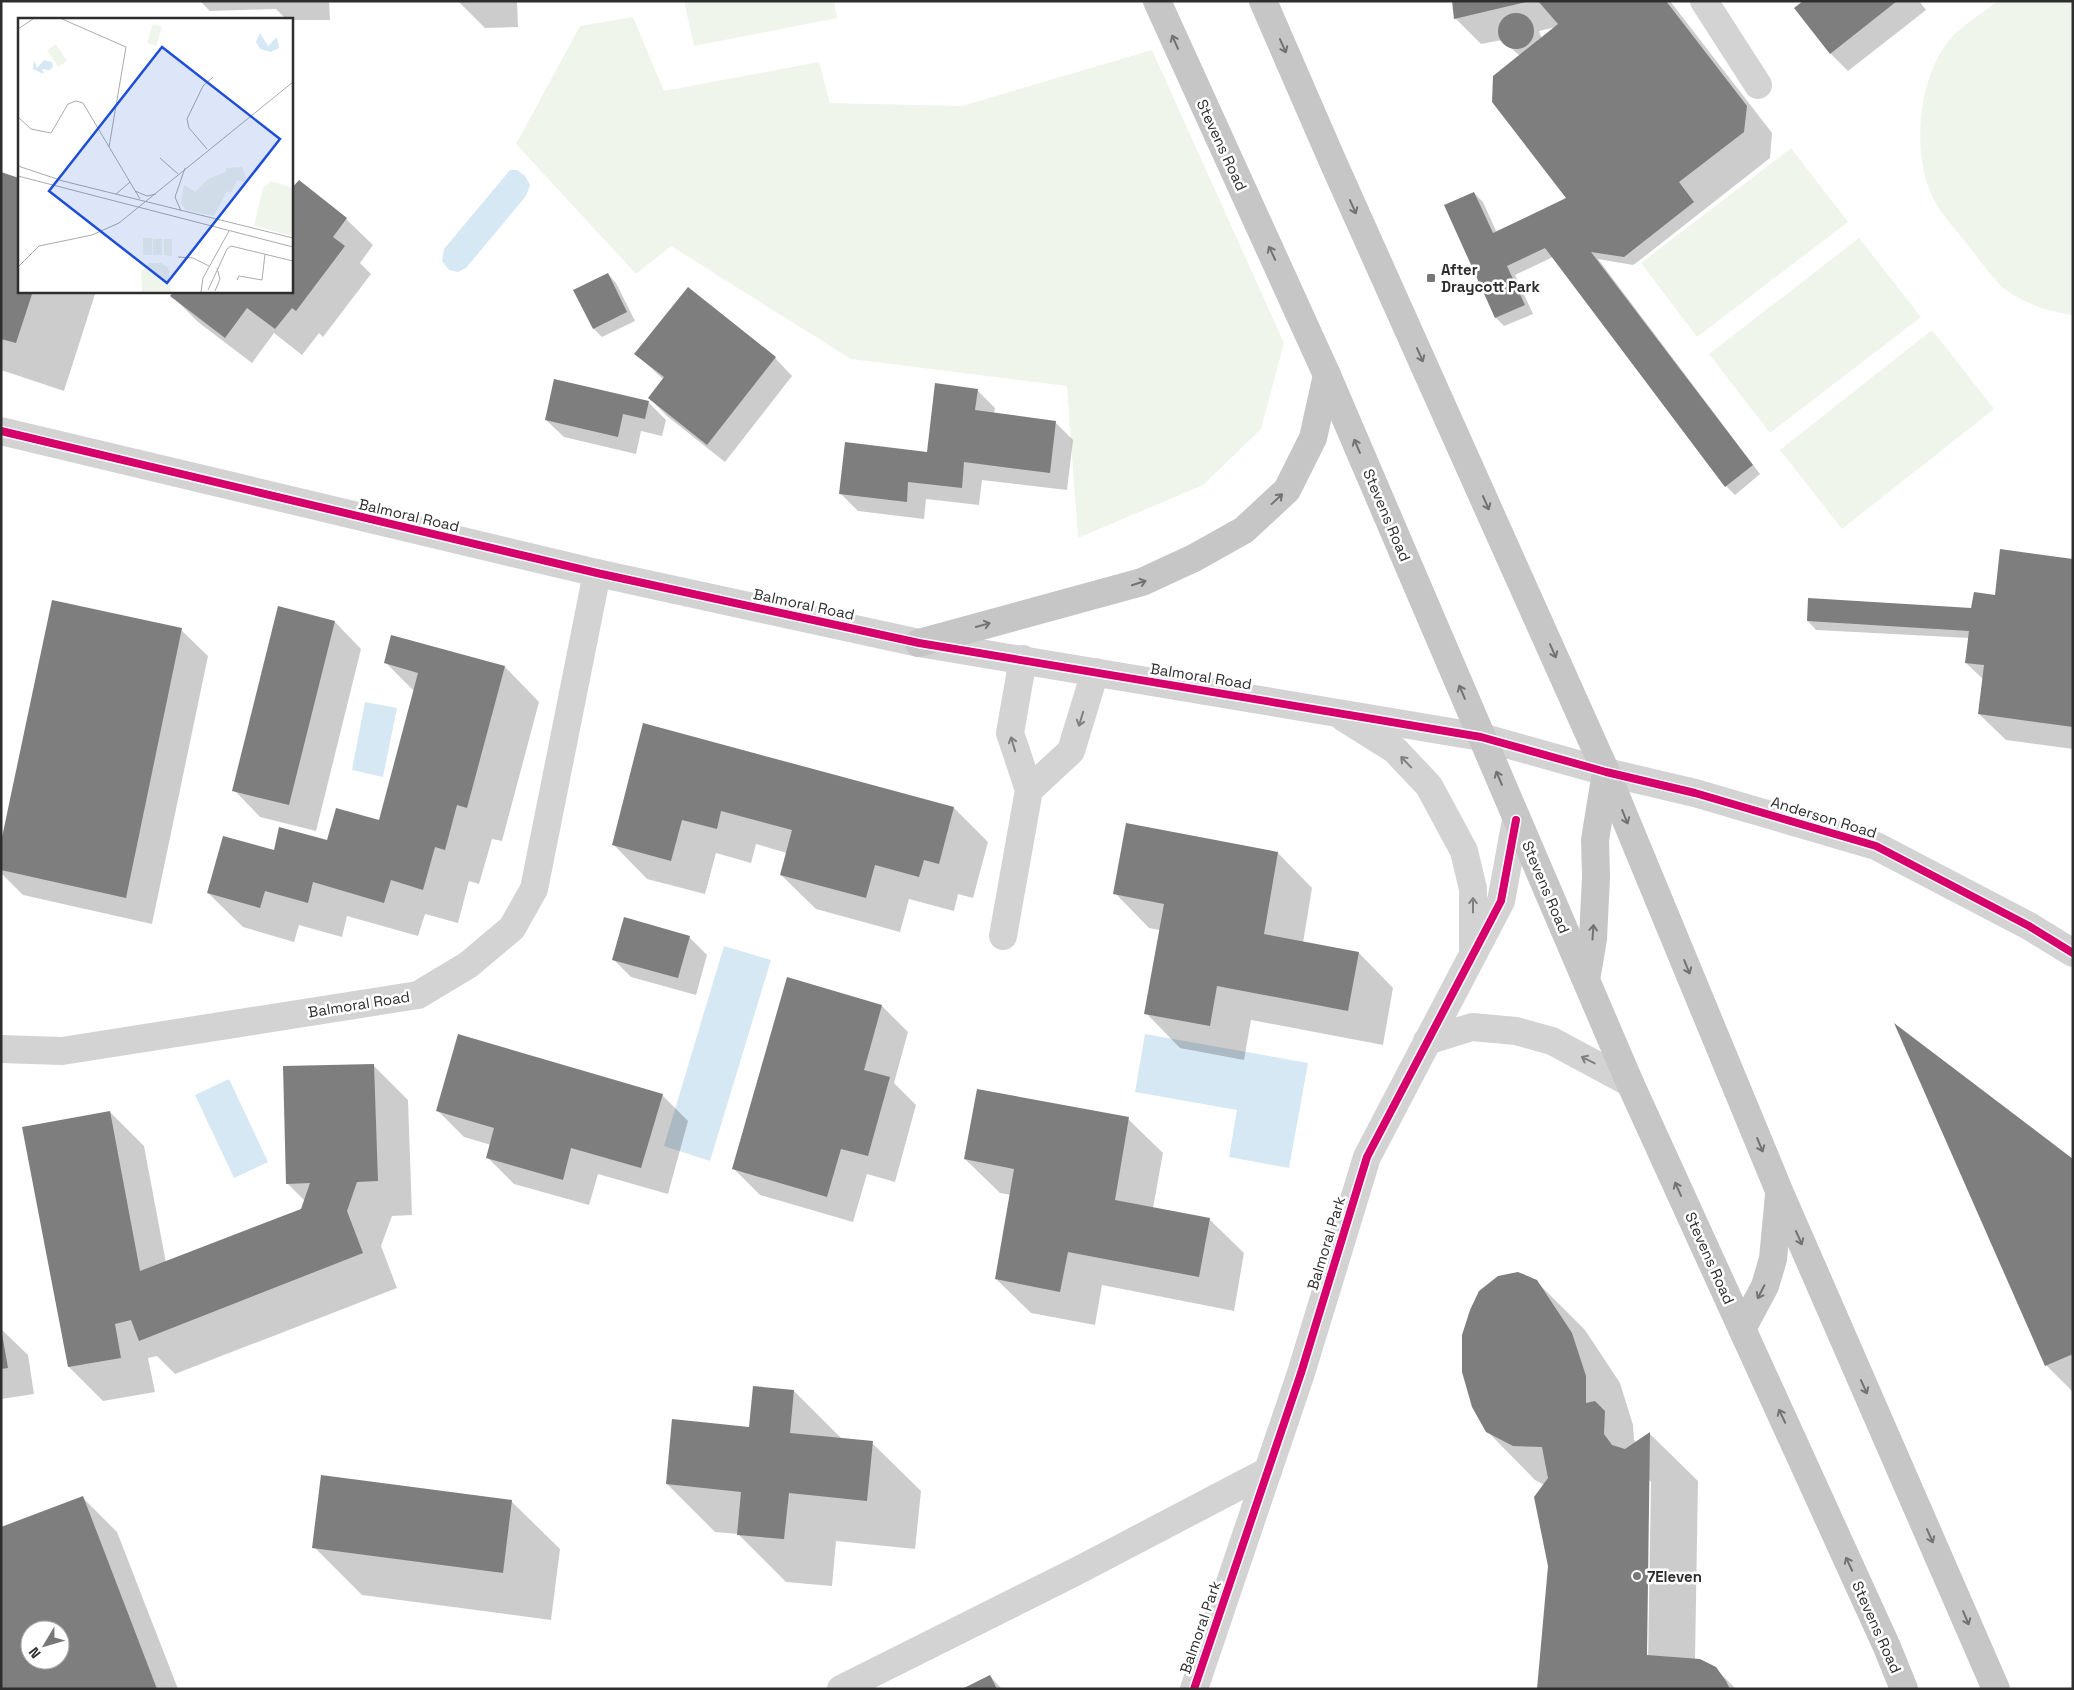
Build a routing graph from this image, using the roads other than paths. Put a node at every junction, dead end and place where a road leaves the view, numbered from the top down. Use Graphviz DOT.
graph roads {
  1 [pos="1157,1"];
  2 [pos="1263,1"];
  3 [pos="1704,1"];
  4 [pos="1758,85"];
  5 [pos="1327,375"];
  6 [pos="1,431"];
  7 [pos="597,573"];
  8 [pos="919,642"];
  9 [pos="1023,659"];
  10 [pos="1095,672"];
  11 [pos="1334,712"];
  12 [pos="1481,737"];
  13 [pos="1606,772"];
  14 [pos="1029,790"];
  15 [pos="1516,820"];
  16 [pos="1003,936"];
  17 [pos="2073,953"];
  18 [pos="1473,954"];
  19 [pos="1586,980"];
  20 [pos="1427,1041"];
  21 [pos="1,1049"];
  22 [pos="1630,1083"];
  23 [pos="1780,1194"];
  24 [pos="1742,1329"];
  25 [pos="1268,1470"];
  26 [pos="842,1689"];
  27 [pos="1194,1689"];
  28 [pos="1904,1689"];
  29 [pos="1996,1689"];
  5 -- 1 [label="main road, Stevens Road, one-way"];
  2 -- 13 [label="main road, one-way"];
  3 -- 4 [label="street"];
  8 -- 5 [label="main road, one-way"];
  12 -- 5 [label="main road, Stevens Road, one-way"];
  6 -- 7 [label="street, Balmoral Road"];
  7 -- 8 [label="street, Balmoral Road"];
  7 -- 21 [label="street, Balmoral Road"];
  8 -- 9 [label="street, Balmoral Road"];
  9 -- 10 [label="street, Balmoral Road"];
  14 -- 9 [label="street, one-way"];
  10 -- 11 [label="street, Balmoral Road"];
  10 -- 14 [label="street, one-way"];
  11 -- 12 [label="street, Balmoral Road"];
  18 -- 11 [label="street, one-way"];
  12 -- 13 [label="street, Balmoral Road"];
  15 -- 12 [label="main road, Stevens Road, one-way"];
  13 -- 17 [label="street, Anderson Road"];
  19 -- 13 [label="main road, one-way"];
  13 -- 23 [label="main road, one-way"];
  14 -- 16 [label="street"];
  15 -- 18 [label="street, Balmoral Park"];
  15 -- 19 [label="main road, Stevens Road"];
  18 -- 20 [label="street, Balmoral Park"];
  19 -- 22 [label="main road, Stevens Road"];
  22 -- 20 [label="street, one-way"];
  20 -- 25 [label="street, Balmoral Park"];
  24 -- 22 [label="main road, Stevens Road, one-way"];
  23 -- 24 [label="main road, one-way"];
  23 -- 29 [label="main road, one-way"];
  28 -- 24 [label="main road, Stevens Road, one-way"];
  25 -- 26 [label="street"];
  25 -- 27 [label="street, Balmoral Park"];
}
